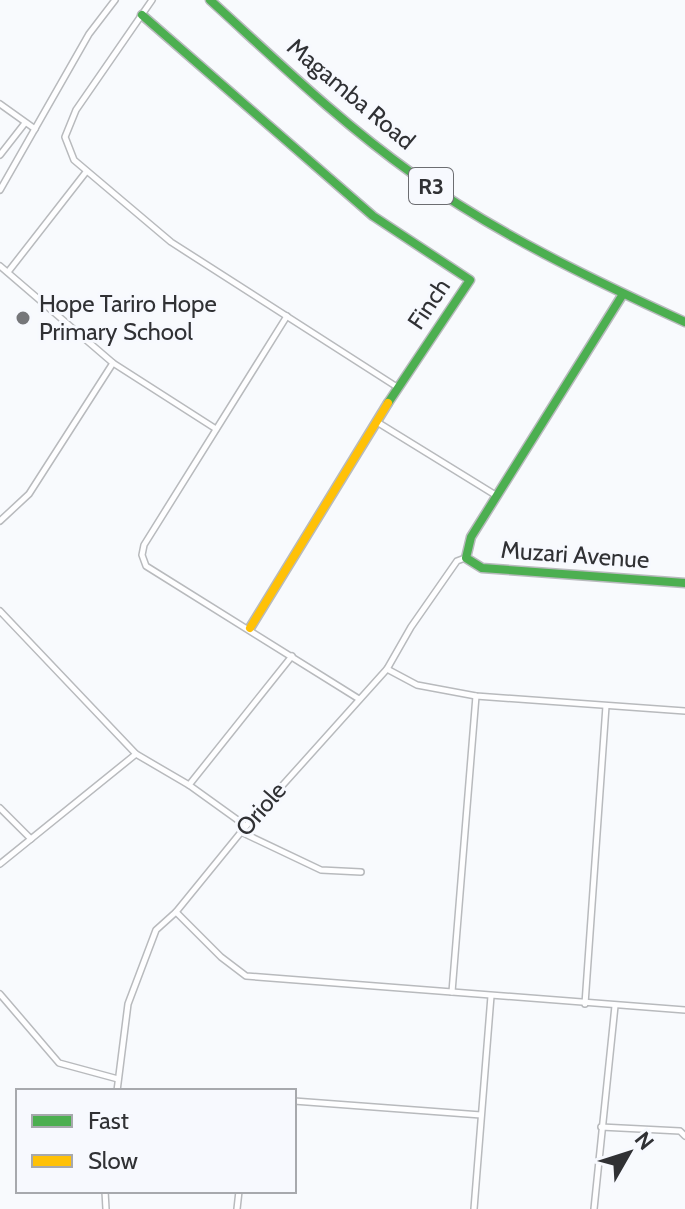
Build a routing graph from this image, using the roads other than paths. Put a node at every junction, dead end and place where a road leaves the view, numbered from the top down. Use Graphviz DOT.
graph roads {
  1 [pos="115,0"];
  2 [pos="152,0"];
  3 [pos="210,0"];
  4 [pos="142,15"];
  5 [pos="0,104"];
  6 [pos="25,123"];
  7 [pos="35,129"];
  8 [pos="0,155"];
  9 [pos="86,172"];
  10 [pos="0,190"];
  11 [pos="0,266"];
  12 [pos="8,272"];
  13 [pos="623,294"];
  14 [pos="287,316"];
  15 [pos="685,322"];
  16 [pos="113,363"];
  17 [pos="398,387"];
  18 [pos="377,422"];
  19 [pos="216,429"];
  20 [pos="497,496"];
  21 [pos="0,521"];
  22 [pos="466,558"];
  23 [pos="685,583"];
  24 [pos="0,611"];
  25 [pos="250,628"];
  26 [pos="292,656"];
  27 [pos="387,669"];
  28 [pos="476,696"];
  29 [pos="359,699"];
  30 [pos="606,706"];
  31 [pos="685,711"];
  32 [pos="136,754"];
  33 [pos="189,785"];
  34 [pos="0,808"];
  35 [pos="246,826"];
  36 [pos="241,832"];
  37 [pos="31,839"];
  38 [pos="0,864"];
  39 [pos="361,872"];
  40 [pos="176,912"];
  41 [pos="452,992"];
  42 [pos="0,994"];
  43 [pos="491,996"];
  44 [pos="585,1004"];
  45 [pos="615,1006"];
  46 [pos="685,1010"];
  47 [pos="118,1079"];
  48 [pos="117,1089"];
  49 [pos="296,1101"];
  50 [pos="481,1115"];
  51 [pos="601,1127"];
  52 [pos="685,1136"];
  53 [pos="474,1209"];
  54 [pos="594,1209"];
  1 -- 7 [label="street"];
  2 -- 4 [label="street"];
  3 -- 13 [label="main road, Magamba Road / R3"];
  4 -- 9 [label="street"];
  4 -- 17 [label="main road, Finch"];
  5 -- 6 [label="street"];
  6 -- 7 [label="street"];
  6 -- 8 [label="street"];
  7 -- 10 [label="street"];
  9 -- 12 [label="street"];
  9 -- 14 [label="street"];
  11 -- 12 [label="street"];
  12 -- 16 [label="street"];
  13 -- 15 [label="main road, Magamba Road / R3"];
  13 -- 20 [label="main road"];
  14 -- 17 [label="street"];
  14 -- 19 [label="street"];
  16 -- 19 [label="street"];
  16 -- 21 [label="street"];
  17 -- 18 [label="main road, Finch"];
  18 -- 20 [label="street"];
  18 -- 25 [label="main road, Finch"];
  19 -- 25 [label="street"];
  20 -- 22 [label="main road"];
  22 -- 23 [label="main road, Muzari Avenue"];
  22 -- 27 [label="street, Oriole"];
  24 -- 32 [label="street"];
  25 -- 26 [label="street"];
  26 -- 29 [label="street"];
  26 -- 33 [label="street"];
  27 -- 28 [label="street"];
  27 -- 29 [label="street, Oriole"];
  28 -- 30 [label="street"];
  28 -- 41 [label="street"];
  29 -- 35 [label="street, Oriole"];
  30 -- 31 [label="street"];
  30 -- 44 [label="street"];
  32 -- 33 [label="street"];
  32 -- 37 [label="street"];
  33 -- 35 [label="street"];
  34 -- 37 [label="street"];
  35 -- 36 [label="street, Oriole"];
  36 -- 39 [label="street"];
  36 -- 40 [label="street, Oriole"];
  37 -- 38 [label="street"];
  40 -- 41 [label="street"];
  40 -- 47 [label="street, Oriole"];
  41 -- 43 [label="street"];
  42 -- 47 [label="street"];
  43 -- 44 [label="street"];
  43 -- 50 [label="street"];
  44 -- 45 [label="street"];
  45 -- 46 [label="street"];
  45 -- 51 [label="street"];
  47 -- 48 [label="street, Oriole"];
  49 -- 50 [label="street"];
  50 -- 53 [label="street"];
  51 -- 52 [label="street"];
  51 -- 54 [label="street"];
}
